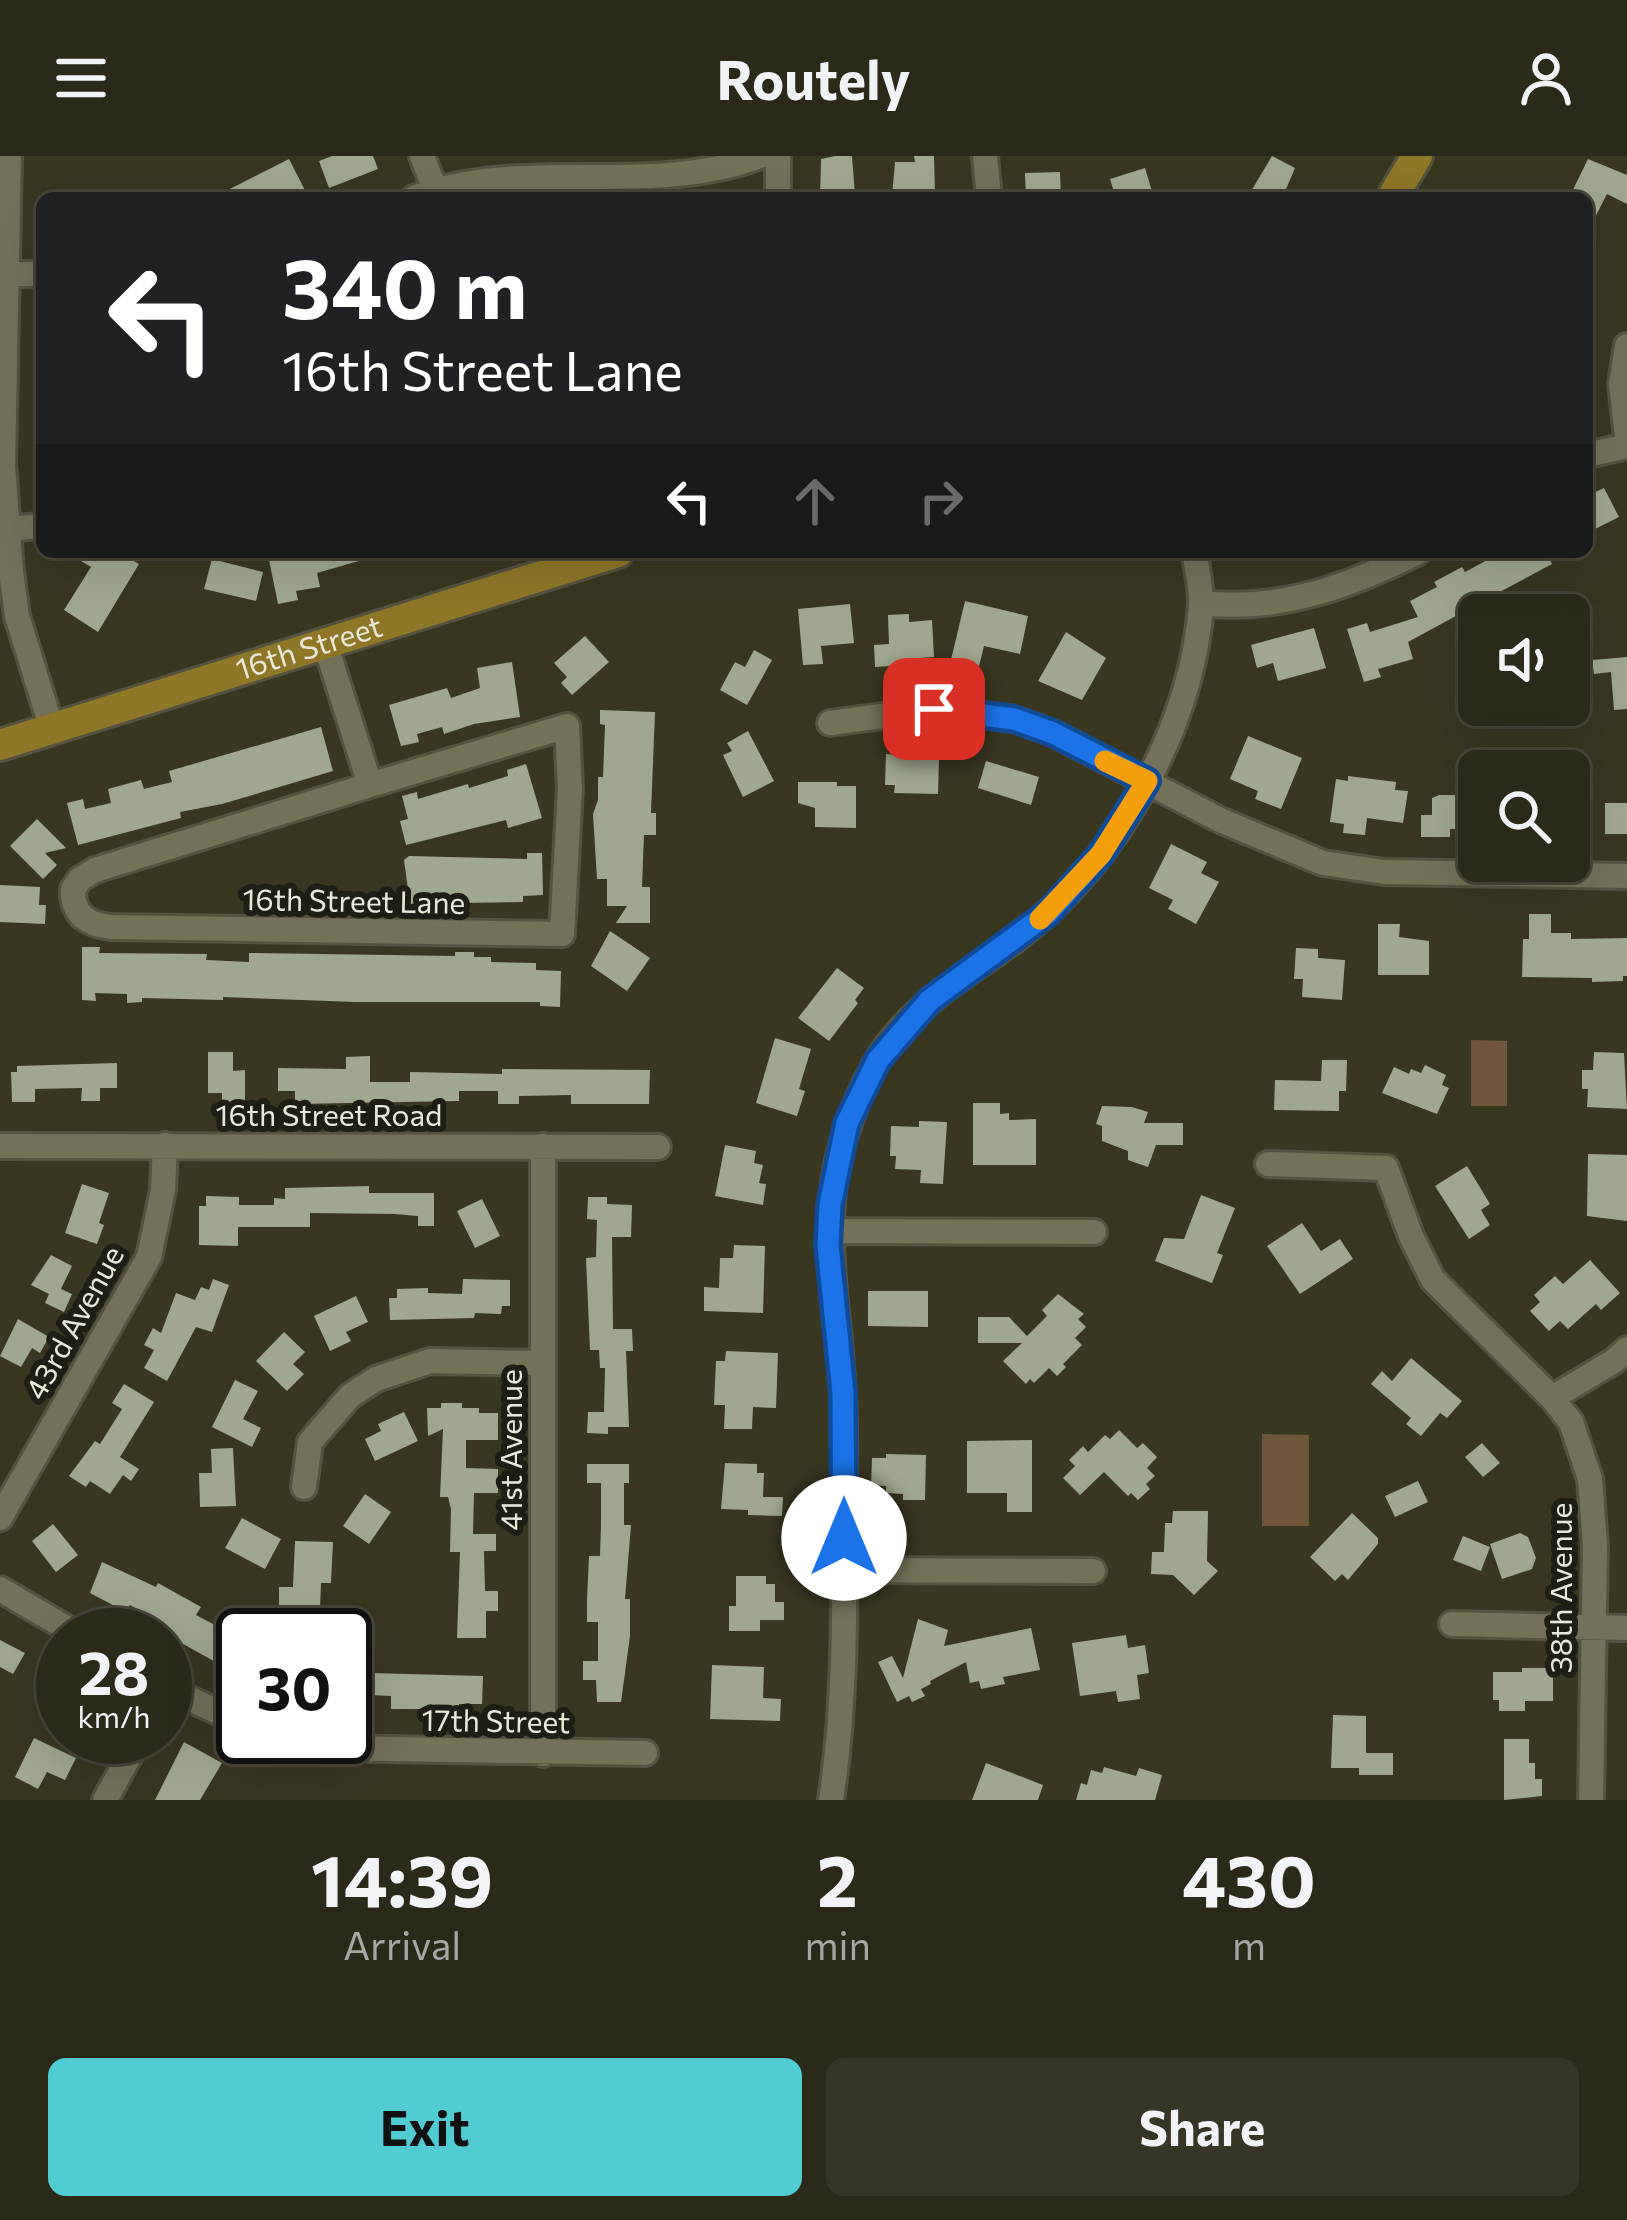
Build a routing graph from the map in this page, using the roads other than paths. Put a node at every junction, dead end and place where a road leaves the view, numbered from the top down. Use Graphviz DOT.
graph roads {
  1 [pos="10,156"];
  2 [pos="422,156"];
  3 [pos="760,156"];
  4 [pos="778,156"];
  5 [pos="985,156"];
  6 [pos="1418,156"];
  7 [pos="424,192"];
  8 [pos="428,192"];
  9 [pos="778,192"];
  10 [pos="988,192"];
  11 [pos="1396,192"];
  12 [pos="3,274"];
  13 [pos="36,274"];
  14 [pos="1627,346"];
  15 [pos="1627,441"];
  16 [pos="1593,453"];
  17 [pos="36,526"];
  18 [pos="8,529"];
  19 [pos="599,558"];
  20 [pos="1195,558"];
  21 [pos="1406,558"];
  22 [pos="1202,603"];
  23 [pos="326,646"];
  24 [pos="830,723"];
  25 [pos="52,729"];
  26 [pos="0,746"];
  27 [pos="1147,781"];
  28 [pos="370,785"];
  29 [pos="1627,876"];
  30 [pos="165,1145"];
  31 [pos="0,1146"];
  32 [pos="543,1146"];
  33 [pos="658,1148"];
  34 [pos="1268,1164"];
  35 [pos="829,1231"];
  36 [pos="1094,1232"];
  37 [pos="1627,1348"];
  38 [pos="542,1363"];
  39 [pos="1552,1397"];
  40 [pos="304,1487"];
  41 [pos="0,1518"];
  42 [pos="844,1570"];
  43 [pos="1094,1571"];
  44 [pos="0,1588"];
  45 [pos="36,1610"];
  46 [pos="1452,1624"];
  47 [pos="1593,1628"];
  48 [pos="1627,1628"];
  49 [pos="372,1749"];
  50 [pos="644,1753"];
  51 [pos="543,1754"];
  52 [pos="125,1764"];
  53 [pos="105,1800"];
  54 [pos="832,1800"];
  55 [pos="1591,1800"];
  1 -- 12 [label="street"];
  2 -- 7 [label="street"];
  3 -- 8 [label="street"];
  4 -- 9 [label="street"];
  5 -- 10 [label="street"];
  6 -- 11 [label="main road"];
  12 -- 13 [label="street"];
  12 -- 18 [label="street"];
  14 -- 15 [label="street"];
  15 -- 16 [label="street"];
  17 -- 18 [label="street"];
  18 -- 25 [label="street"];
  19 -- 23 [label="main road, 16th Street"];
  20 -- 22 [label="street"];
  21 -- 22 [label="street"];
  22 -- 27 [label="street"];
  23 -- 25 [label="main road, 16th Street"];
  23 -- 28 [label="street"];
  24 -- 27 [label="street"];
  25 -- 26 [label="main road, 16th Street"];
  27 -- 29 [label="street"];
  27 -- 35 [label="street"];
  28 -- 28 [label="street, 16th Street Lane"];
  30 -- 31 [label="street, 16th Street Road"];
  30 -- 32 [label="street, 16th Street Road"];
  30 -- 41 [label="street, 43rd Avenue"];
  32 -- 33 [label="street, 16th Street Road"];
  32 -- 38 [label="street, 41st Avenue"];
  34 -- 39 [label="street, 38th Avenue"];
  35 -- 36 [label="street"];
  35 -- 42 [label="street"];
  37 -- 39 [label="street"];
  38 -- 40 [label="street"];
  38 -- 51 [label="street, 41st Avenue"];
  39 -- 47 [label="street, 38th Avenue"];
  42 -- 43 [label="street"];
  42 -- 54 [label="street"];
  44 -- 45 [label="street"];
  46 -- 47 [label="street"];
  47 -- 48 [label="street"];
  47 -- 55 [label="street, 38th Avenue"];
  49 -- 51 [label="street, 17th Street"];
  50 -- 51 [label="street, 17th Street"];
  52 -- 53 [label="street"];
}
